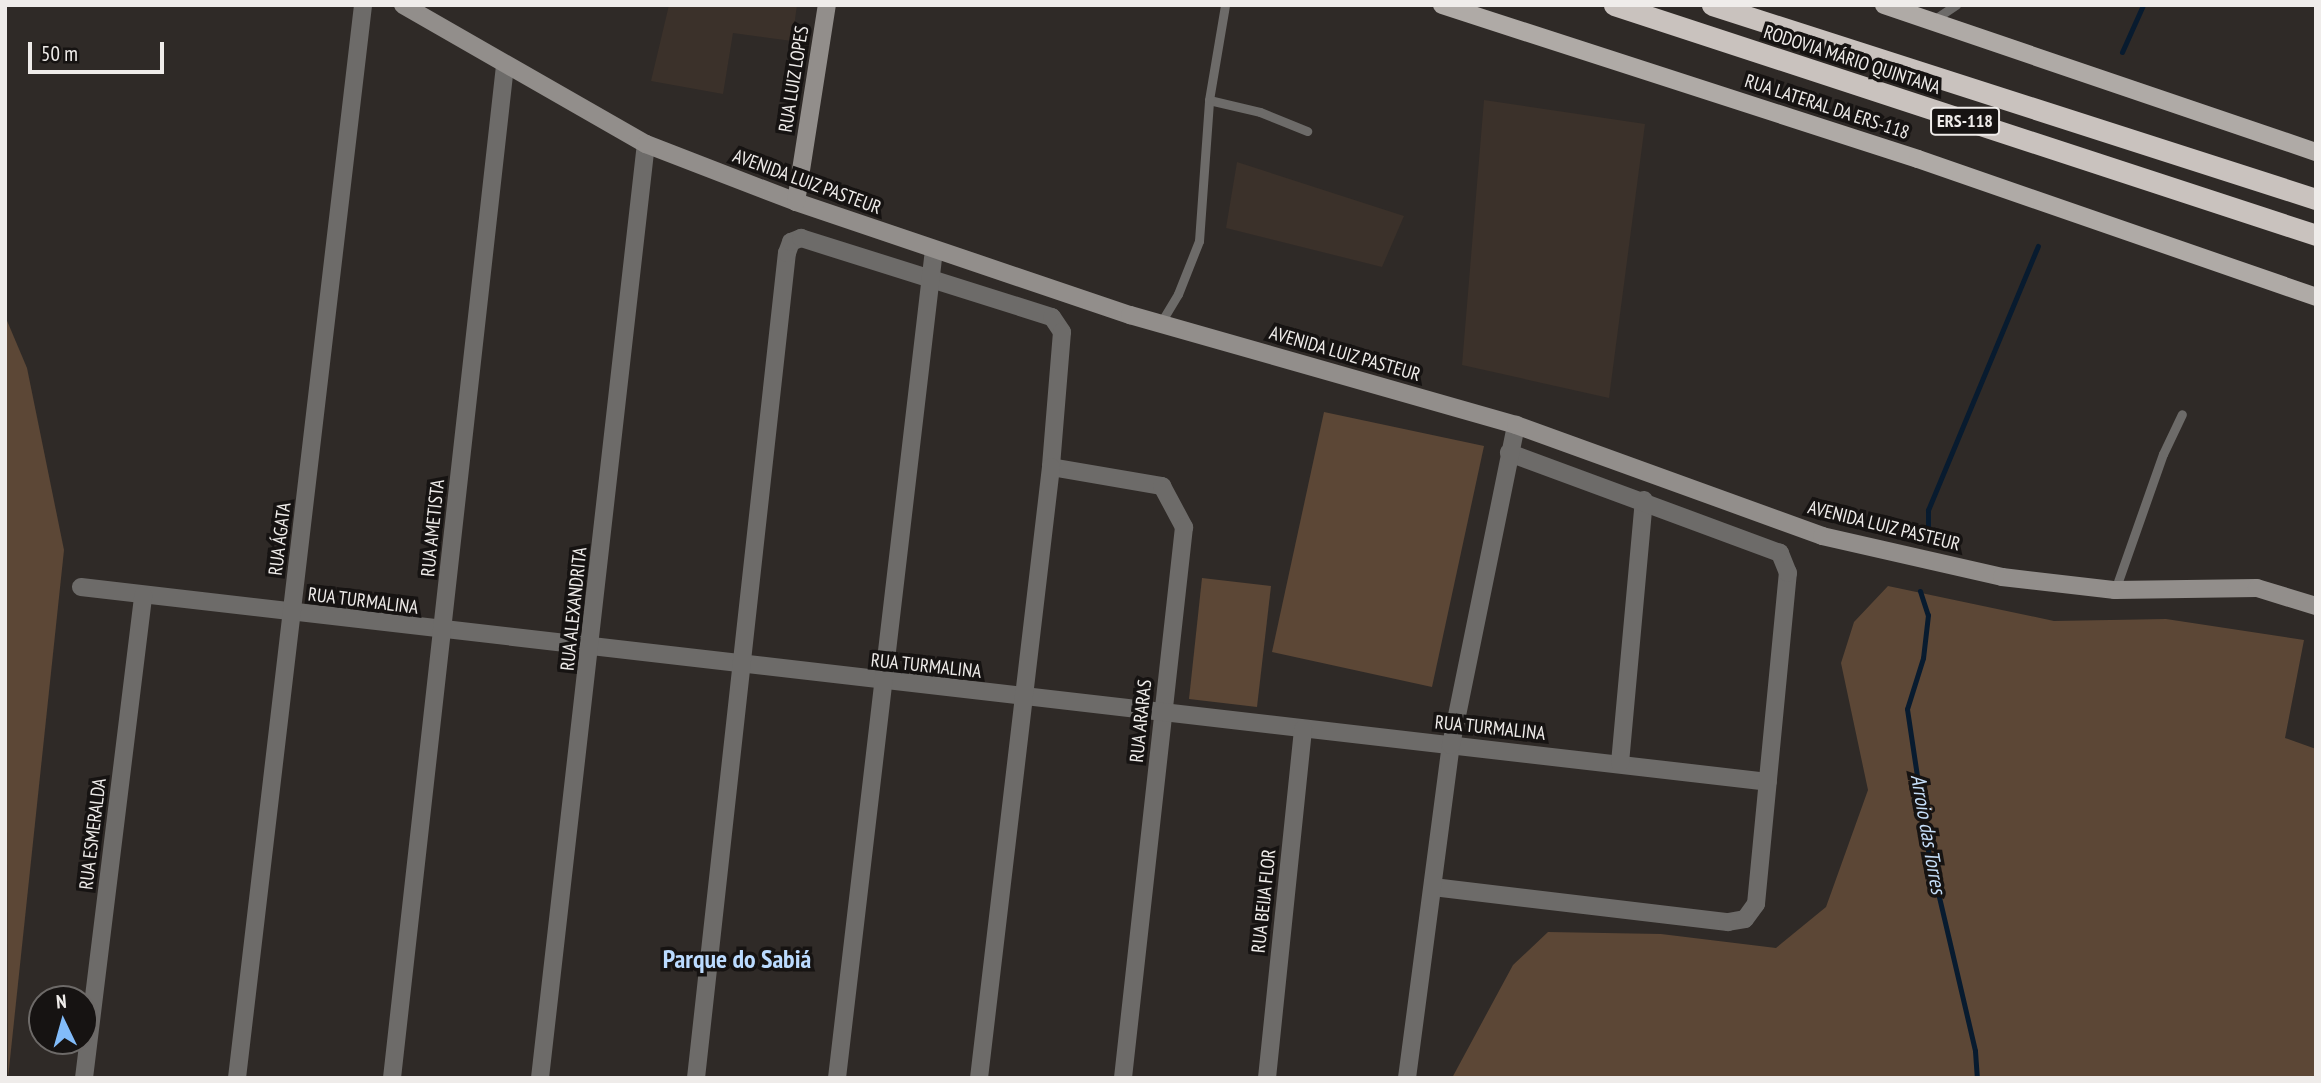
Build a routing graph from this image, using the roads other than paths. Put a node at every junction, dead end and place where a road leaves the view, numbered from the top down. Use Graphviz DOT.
graph roads {
  1 [pos="363,5"];
  2 [pos="403,5"];
  3 [pos="827,5"];
  4 [pos="1225,5"];
  5 [pos="1442,5"];
  6 [pos="1614,5"];
  7 [pos="1713,5"];
  8 [pos="1884,5"];
  9 [pos="1956,5"];
  10 [pos="1931,22"];
  11 [pos="505,66"];
  12 [pos="1209,100"];
  13 [pos="1307,131"];
  14 [pos="646,144"];
  15 [pos="2316,152"];
  16 [pos="2316,199"];
  17 [pos="796,202"];
  18 [pos="2316,235"];
  19 [pos="934,250"];
  20 [pos="929,278"];
  21 [pos="2316,297"];
  22 [pos="1160,324"];
  23 [pos="2182,414"];
  24 [pos="1517,425"];
  25 [pos="1509,453"];
  26 [pos="1051,467"];
  27 [pos="1644,500"];
  28 [pos="81,587"];
  29 [pos="2115,590"];
  30 [pos="144,596"];
  31 [pos="2316,606"];
  32 [pos="292,614"];
  33 [pos="442,632"];
  34 [pos="591,649"];
  35 [pos="743,666"];
  36 [pos="882,682"];
  37 [pos="1022,697"];
  38 [pos="1163,716"];
  39 [pos="1303,729"];
  40 [pos="1451,745"];
  41 [pos="1620,763"];
  42 [pos="1768,782"];
  43 [pos="1433,887"];
  44 [pos="84,1078"];
  45 [pos="237,1078"];
  46 [pos="392,1078"];
  47 [pos="540,1078"];
  48 [pos="696,1078"];
  49 [pos="837,1078"];
  50 [pos="979,1078"];
  51 [pos="1123,1078"];
  52 [pos="1266,1078"];
  53 [pos="1407,1078"];
  1 -- 32 [label="street, RUA ÁGATA"];
  2 -- 11 [label="main road, AVENIDA LUIZ PASTEUR"];
  3 -- 17 [label="main road, RUA LUIZ LOPES"];
  4 -- 12 [label="lane"];
  5 -- 21 [label="main road, RUA LATERAL DA ERS-118"];
  6 -- 18 [label="highway, RODOVIA MÁRIO QUINTANA / ERS-118"];
  7 -- 16 [label="highway, RODOVIA MÁRIO QUINTANA / ERS-118"];
  8 -- 10 [label="main road"];
  9 -- 10 [label="lane"];
  10 -- 15 [label="main road"];
  11 -- 14 [label="main road, AVENIDA LUIZ PASTEUR"];
  11 -- 33 [label="street, RUA AMETISTA"];
  12 -- 13 [label="lane"];
  12 -- 22 [label="lane"];
  14 -- 17 [label="main road, AVENIDA LUIZ PASTEUR"];
  14 -- 34 [label="street, RUA ALEXANDRITA"];
  17 -- 19 [label="main road, AVENIDA LUIZ PASTEUR"];
  19 -- 20 [label="street"];
  19 -- 22 [label="main road, AVENIDA LUIZ PASTEUR"];
  20 -- 26 [label="street"];
  20 -- 35 [label="street"];
  20 -- 36 [label="street"];
  22 -- 24 [label="main road, AVENIDA LUIZ PASTEUR"];
  23 -- 29 [label="lane"];
  24 -- 25 [label="street"];
  24 -- 29 [label="main road, AVENIDA LUIZ PASTEUR"];
  25 -- 27 [label="street"];
  25 -- 40 [label="street"];
  26 -- 37 [label="street"];
  26 -- 38 [label="street, RUA ARARAS"];
  27 -- 41 [label="street"];
  27 -- 42 [label="street"];
  28 -- 30 [label="street, RUA TURMALINA"];
  29 -- 31 [label="main road, AVENIDA LUIZ PASTEUR"];
  30 -- 32 [label="street, RUA TURMALINA"];
  30 -- 44 [label="street, RUA ESMERALDA"];
  32 -- 33 [label="street, RUA TURMALINA"];
  32 -- 45 [label="street, RUA ÁGATA"];
  33 -- 34 [label="street, RUA TURMALINA"];
  33 -- 46 [label="street, RUA AMETISTA"];
  34 -- 35 [label="street, RUA TURMALINA"];
  34 -- 47 [label="street, RUA ALEXANDRITA"];
  35 -- 36 [label="street, RUA TURMALINA"];
  35 -- 48 [label="street"];
  36 -- 37 [label="street, RUA TURMALINA"];
  36 -- 49 [label="street"];
  37 -- 38 [label="street, RUA TURMALINA"];
  37 -- 50 [label="street"];
  38 -- 39 [label="street, RUA TURMALINA"];
  38 -- 51 [label="street, RUA ARARAS"];
  39 -- 40 [label="street, RUA TURMALINA"];
  39 -- 52 [label="street, RUA BEIJA FLOR"];
  40 -- 41 [label="street, RUA TURMALINA"];
  40 -- 43 [label="street"];
  41 -- 42 [label="street, RUA TURMALINA"];
  42 -- 43 [label="street"];
  43 -- 53 [label="street"];
}
